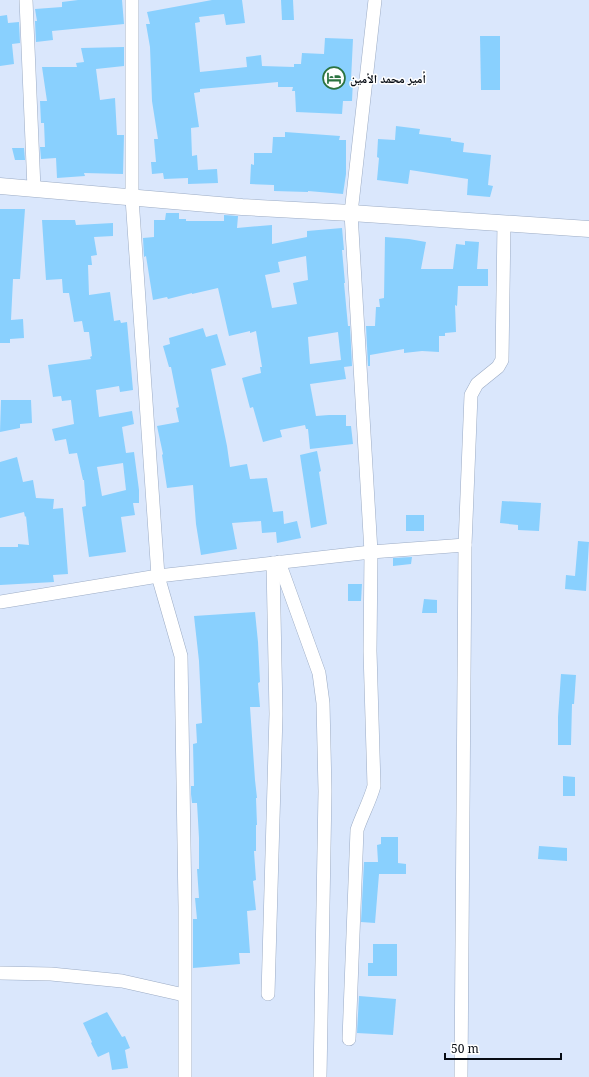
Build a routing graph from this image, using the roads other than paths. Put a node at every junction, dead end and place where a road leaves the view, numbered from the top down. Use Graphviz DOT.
graph roads {
  1 [pos="26,0"];
  2 [pos="132,0"];
  3 [pos="375,0"];
  4 [pos="0,186"];
  5 [pos="34,189"];
  6 [pos="132,198"];
  7 [pos="351,213"];
  8 [pos="504,223"];
  9 [pos="589,229"];
  10 [pos="465,546"];
  11 [pos="371,552"];
  12 [pos="276,562"];
  13 [pos="158,576"];
  14 [pos="0,602"];
  15 [pos="0,973"];
  16 [pos="268,994"];
  17 [pos="184,995"];
  18 [pos="349,1039"];
  19 [pos="185,1077"];
  20 [pos="320,1077"];
  21 [pos="460,1077"];
  1 -- 5 [label="street"];
  2 -- 6 [label="street"];
  3 -- 7 [label="street"];
  4 -- 5 [label="street"];
  5 -- 6 [label="street"];
  6 -- 7 [label="street"];
  6 -- 13 [label="street"];
  7 -- 8 [label="street"];
  7 -- 11 [label="street"];
  8 -- 9 [label="street"];
  8 -- 10 [label="street"];
  10 -- 11 [label="street"];
  10 -- 21 [label="street"];
  11 -- 12 [label="street"];
  11 -- 18 [label="street"];
  12 -- 13 [label="street"];
  12 -- 16 [label="street"];
  12 -- 20 [label="street"];
  13 -- 14 [label="street"];
  13 -- 17 [label="street"];
  15 -- 17 [label="street"];
  17 -- 19 [label="street"];
}
